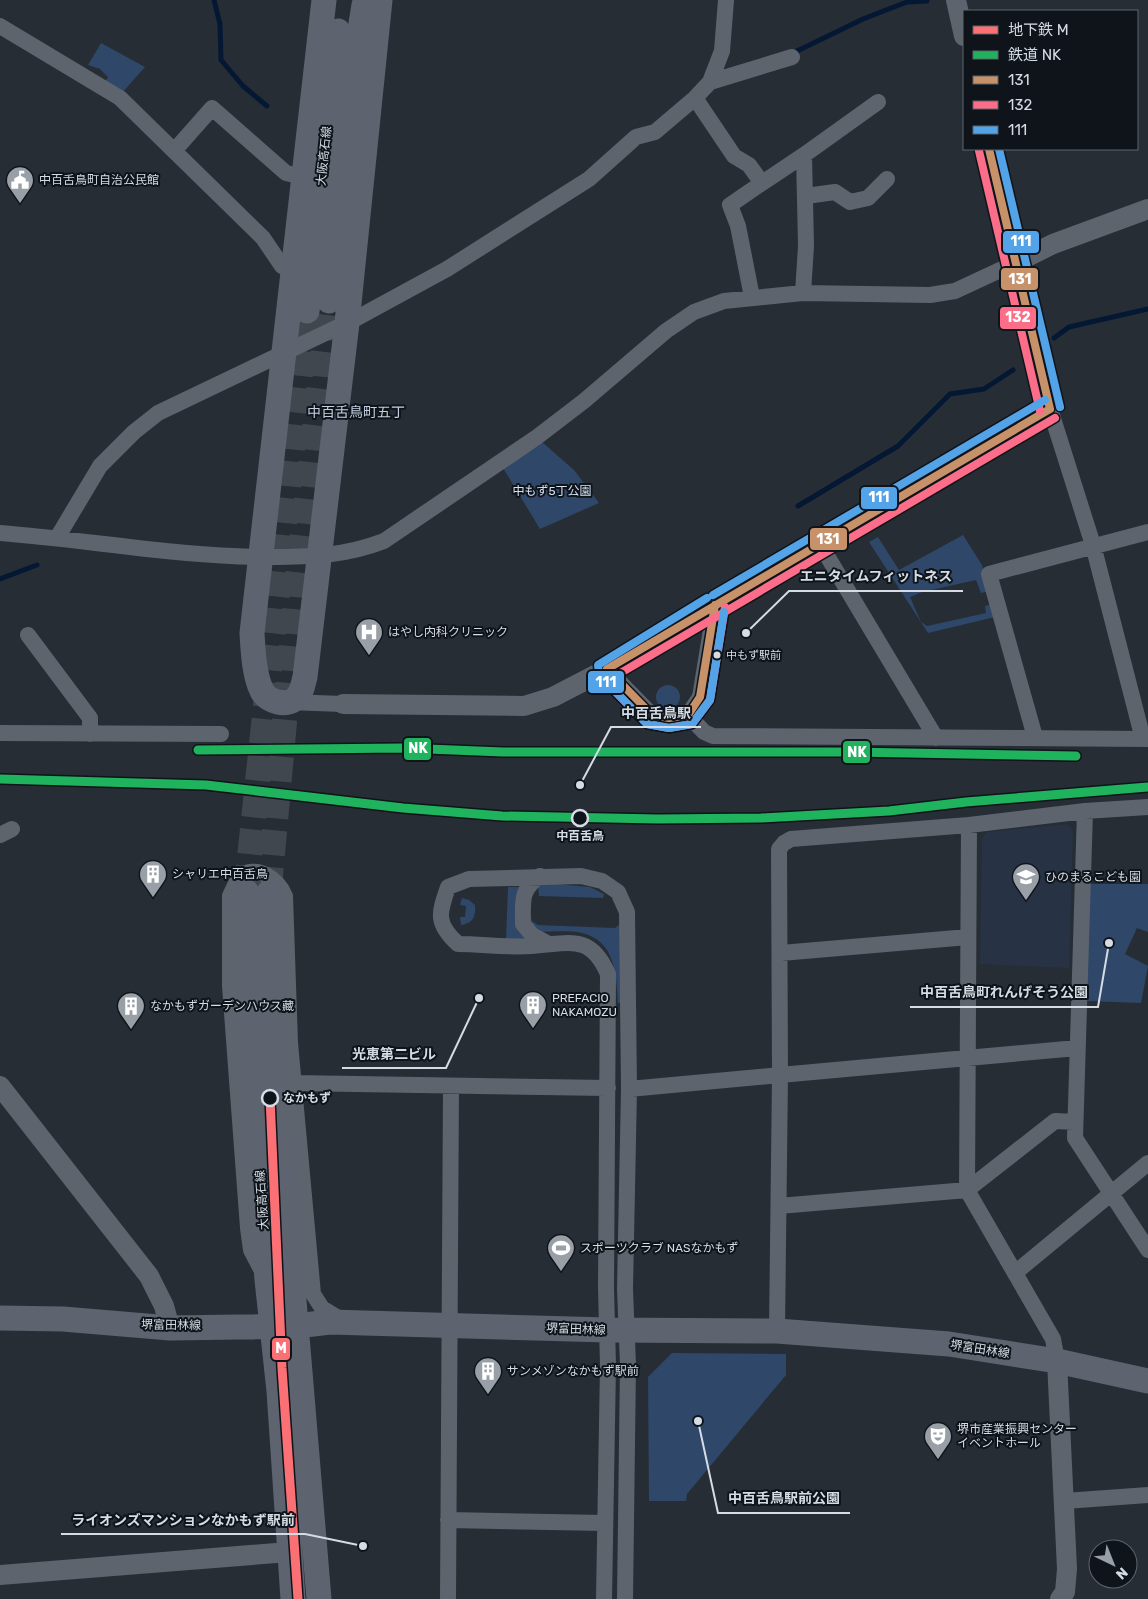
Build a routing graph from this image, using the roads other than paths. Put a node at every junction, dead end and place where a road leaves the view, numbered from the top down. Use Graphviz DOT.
graph roads {
  1 [pos="324,0"];
  2 [pos="341,0"];
  3 [pos="365,0"];
  4 [pos="380,0"];
  5 [pos="726,0"];
  6 [pos="956,0"];
  7 [pos="0,26"];
  8 [pos="963,32"];
  9 [pos="792,57"];
  10 [pos="710,82"];
  11 [pos="695,98"];
  12 [pos="878,102"];
  13 [pos="989,150"];
  14 [pos="174,151"];
  15 [pos="804,155"];
  16 [pos="303,177"];
  17 [pos="887,179"];
  18 [pos="762,183"];
  19 [pos="806,196"];
  20 [pos="1148,209"];
  21 [pos="1014,263"];
  22 [pos="292,272"];
  23 [pos="803,293"];
  24 [pos="752,297"];
  25 [pos="329,300"];
  26 [pos="307,312"];
  27 [pos="347,323"];
  28 [pos="282,354"];
  29 [pos="1050,409"];
  30 [pos="1148,532"];
  31 [pos="0,533"];
  32 [pos="57,538"];
  33 [pos="820,544"];
  34 [pos="1093,545"];
  35 [pos="320,556"];
  36 [pos="259,558"];
  37 [pos="715,604"];
  38 [pos="28,635"];
  39 [pos="306,666"];
  40 [pos="607,669"];
  41 [pos="280,702"];
  42 [pos="343,704"];
  43 [pos="688,715"];
  44 [pos="0,733"];
  45 [pos="90,734"];
  46 [pos="221,734"];
  47 [pos="1035,737"];
  48 [pos="936,738"];
  49 [pos="1146,739"];
  50 [pos="1148,808"];
  51 [pos="1085,811"];
  52 [pos="968,825"];
  53 [pos="540,876"];
  54 [pos="968,938"];
  55 [pos="547,943"];
  56 [pos="781,954"];
  57 [pos="1077,1048"];
  58 [pos="966,1058"];
  59 [pos="780,1075"];
  60 [pos="294,1083"];
  61 [pos="0,1086"];
  62 [pos="451,1086"];
  63 [pos="608,1088"];
  64 [pos="629,1089"];
  65 [pos="1075,1122"];
  66 [pos="1148,1163"];
  67 [pos="967,1190"];
  68 [pos="1111,1193"];
  69 [pos="779,1206"];
  70 [pos="1148,1250"];
  71 [pos="1016,1272"];
  72 [pos="267,1280"];
  73 [pos="0,1318"];
  74 [pos="347,1323"];
  75 [pos="449,1325"];
  76 [pos="284,1326"];
  77 [pos="170,1328"];
  78 [pos="617,1330"];
  79 [pos="776,1331"];
  80 [pos="1057,1361"];
  81 [pos="1148,1381"];
  82 [pos="1148,1495"];
  83 [pos="1065,1501"];
  84 [pos="448,1520"];
  85 [pos="605,1523"];
  86 [pos="289,1552"];
  87 [pos="0,1575"];
  88 [pos="292,1599"];
  89 [pos="319,1599"];
  90 [pos="448,1599"];
  91 [pos="604,1599"];
  92 [pos="624,1599"];
  93 [pos="1060,1599"];
  1 -- 16 [label="main road"];
  2 -- 26 [label="main road, 大阪高石線"];
  3 -- 25 [label="main road, 大阪高石線"];
  4 -- 27 [label="main road"];
  5 -- 10 [label="street"];
  6 -- 8 [label="street"];
  7 -- 14 [label="street"];
  9 -- 10 [label="street"];
  10 -- 11 [label="street"];
  11 -- 18 [label="street"];
  11 -- 27 [label="street"];
  12 -- 15 [label="street"];
  13 -- 21 [label="street"];
  14 -- 16 [label="street"];
  14 -- 22 [label="street"];
  15 -- 18 [label="street"];
  15 -- 19 [label="street"];
  16 -- 22 [label="main road"];
  17 -- 19 [label="street"];
  18 -- 24 [label="street"];
  19 -- 23 [label="street"];
  20 -- 21 [label="street"];
  21 -- 23 [label="street"];
  21 -- 29 [label="street"];
  22 -- 28 [label="main road"];
  23 -- 24 [label="street"];
  24 -- 35 [label="street"];
  27 -- 28 [label="street"];
  27 -- 35 [label="main road"];
  28 -- 32 [label="street"];
  28 -- 36 [label="main road"];
  29 -- 33 [label="street"];
  29 -- 34 [label="street"];
  30 -- 34 [label="street"];
  31 -- 32 [label="street"];
  32 -- 36 [label="street"];
  33 -- 37 [label="street"];
  33 -- 48 [label="street"];
  34 -- 47 [label="street"];
  34 -- 49 [label="street"];
  35 -- 36 [label="street"];
  35 -- 39 [label="main road"];
  36 -- 41 [label="main road"];
  37 -- 40 [label="street"];
  37 -- 43 [label="street"];
  38 -- 45 [label="street"];
  39 -- 41 [label="main road"];
  39 -- 42 [label="street"];
  40 -- 42 [label="street"];
  40 -- 43 [label="street"];
  41 -- 42 [label="street"];
  43 -- 48 [label="street"];
  44 -- 45 [label="street"];
  45 -- 46 [label="street"];
  47 -- 48 [label="street"];
  47 -- 49 [label="street"];
  50 -- 51 [label="street"];
  51 -- 52 [label="street"];
  51 -- 57 [label="street"];
  52 -- 54 [label="street"];
  52 -- 56 [label="street"];
  53 -- 55 [label="street"];
  53 -- 55 [label="street"];
  53 -- 64 [label="street"];
  54 -- 56 [label="street"];
  54 -- 58 [label="street"];
  55 -- 63 [label="street"];
  56 -- 59 [label="street"];
  57 -- 58 [label="street"];
  57 -- 65 [label="street"];
  58 -- 59 [label="street"];
  58 -- 67 [label="street"];
  59 -- 64 [label="street"];
  59 -- 69 [label="street"];
  60 -- 62 [label="street"];
  60 -- 72 [label="street"];
  60 -- 74 [label="street"];
  61 -- 77 [label="street"];
  62 -- 63 [label="street"];
  62 -- 75 [label="street"];
  63 -- 78 [label="street"];
  64 -- 78 [label="street"];
  65 -- 67 [label="street"];
  65 -- 68 [label="street"];
  66 -- 68 [label="street"];
  67 -- 69 [label="street"];
  67 -- 71 [label="street"];
  68 -- 70 [label="street"];
  68 -- 71 [label="street"];
  69 -- 79 [label="street"];
  71 -- 80 [label="street"];
  72 -- 76 [label="main road, 大阪高石線"];
  72 -- 76 [label="main road, 大阪高石線"];
  73 -- 77 [label="main road, 堺富田林線"];
  74 -- 75 [label="main road, 堺富田林線"];
  74 -- 76 [label="main road, 堺富田林線"];
  75 -- 78 [label="main road, 堺富田林線"];
  75 -- 84 [label="street"];
  76 -- 77 [label="main road, 堺富田林線"];
  76 -- 86 [label="main road, 大阪高石線"];
  76 -- 89 [label="main road, 大阪高石線"];
  78 -- 79 [label="main road, 堺富田林線"];
  78 -- 85 [label="street"];
  78 -- 92 [label="street"];
  79 -- 80 [label="main road, 堺富田林線"];
  80 -- 81 [label="main road, 堺富田林線"];
  80 -- 83 [label="street"];
  82 -- 83 [label="street"];
  83 -- 93 [label="street"];
  84 -- 85 [label="street"];
  84 -- 90 [label="street"];
  85 -- 91 [label="street"];
  86 -- 87 [label="street"];
  86 -- 88 [label="main road, 大阪高石線"];
}
